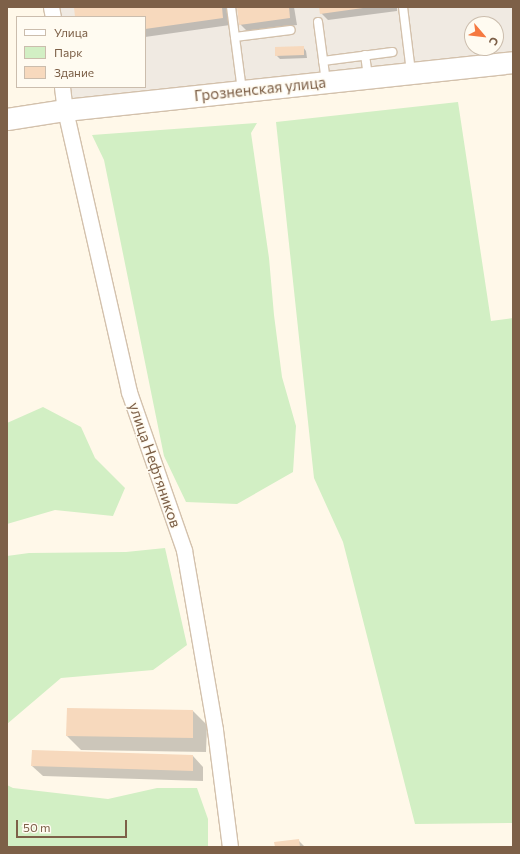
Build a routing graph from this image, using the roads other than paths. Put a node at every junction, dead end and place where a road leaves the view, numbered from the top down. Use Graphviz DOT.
graph roads {
  1 [pos="231,7"];
  2 [pos="403,7"];
  3 [pos="318,22"];
  4 [pos="290,30"];
  5 [pos="235,37"];
  6 [pos="392,52"];
  7 [pos="365,55"];
  8 [pos="323,61"];
  9 [pos="513,62"];
  10 [pos="411,73"];
  11 [pos="368,78"];
  12 [pos="326,82"];
  13 [pos="62,88"];
  14 [pos="242,91"];
  15 [pos="65,110"];
  16 [pos="7,119"];
  17 [pos="230,847"];
  1 -- 5 [label="lane"];
  2 -- 10 [label="lane"];
  3 -- 8 [label="lane"];
  4 -- 5 [label="lane"];
  5 -- 14 [label="lane"];
  6 -- 7 [label="lane"];
  7 -- 8 [label="lane"];
  7 -- 11 [label="lane"];
  8 -- 12 [label="lane"];
  9 -- 10 [label="main road, Грозненская улица"];
  10 -- 11 [label="main road, Грозненская улица"];
  11 -- 12 [label="main road, Грозненская улица"];
  12 -- 14 [label="main road, Грозненская улица"];
  13 -- 15 [label="street, улица Нефтяников"];
  14 -- 15 [label="main road, Грозненская улица"];
  15 -- 16 [label="main road, Грозненская улица"];
  15 -- 17 [label="street, улица Нефтяников"];
}
